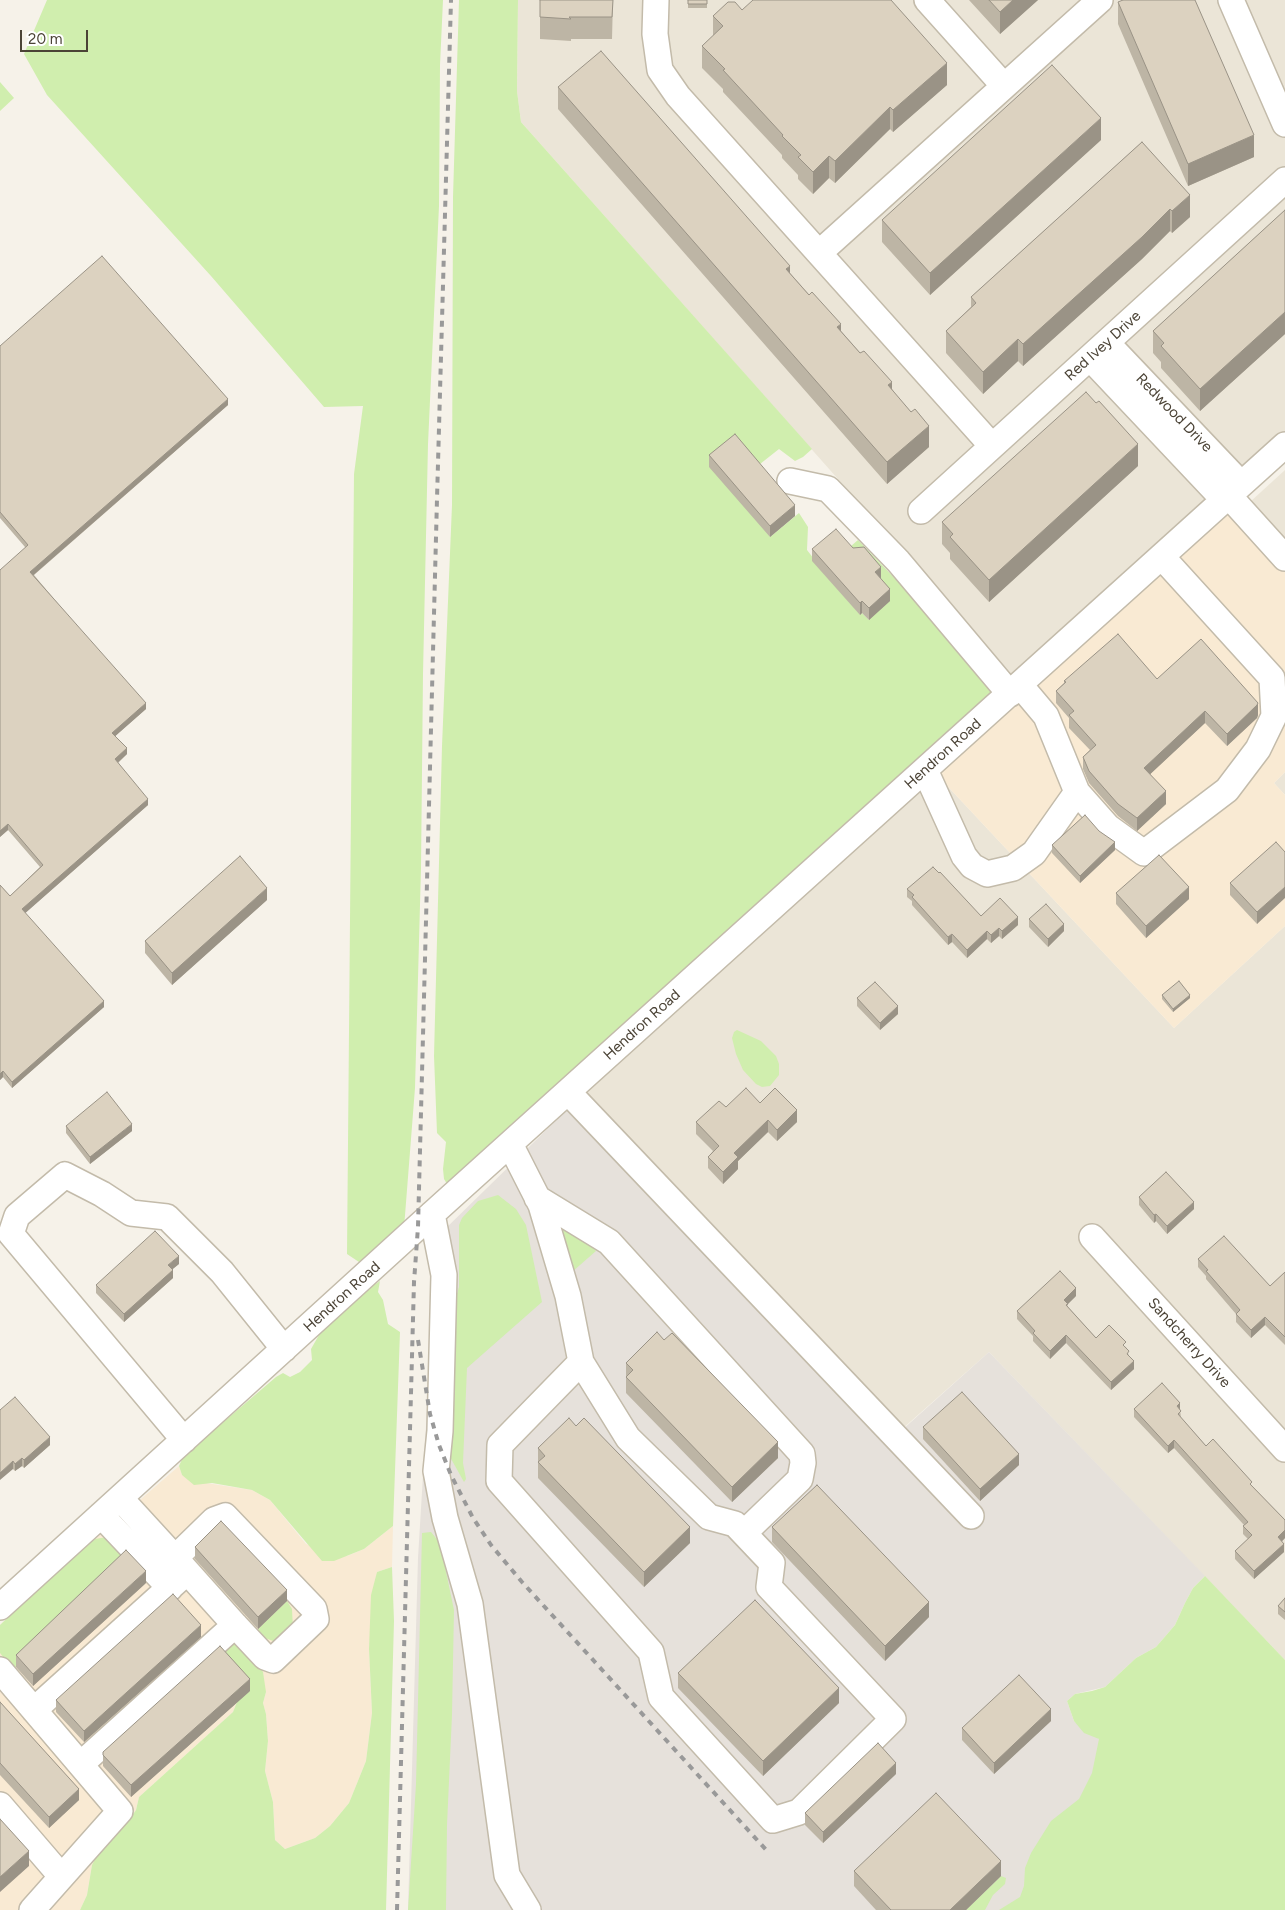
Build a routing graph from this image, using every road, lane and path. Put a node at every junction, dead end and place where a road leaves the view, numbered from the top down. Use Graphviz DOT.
graph roads {
  1 [pos="656,0"];
  2 [pos="928,0"];
  3 [pos="1100,0"];
  4 [pos="1231,0"];
  5 [pos="1004,86"];
  6 [pos="1285,124"];
  7 [pos="1285,180"];
  8 [pos="819,253"];
  9 [pos="1098,350"];
  10 [pos="1285,445"];
  11 [pos="992,446"];
  12 [pos="790,481"];
  13 [pos="1232,493"];
  14 [pos="921,511"];
  15 [pos="1162,557"];
  16 [pos="1285,558"];
  17 [pos="1015,689"];
  18 [pos="925,770"];
  19 [pos="1077,792"];
  20 [pos="568,1092"];
  21 [pos="510,1144"];
  22 [pos="537,1198"];
  23 [pos="432,1214"];
  24 [pos="1092,1237"];
  25 [pos="284,1350"];
  26 [pos="581,1362"];
  27 [pos="184,1440"];
  28 [pos="1285,1449"];
  29 [pos="120,1498"];
  30 [pos="101,1515"];
  31 [pos="971,1516"];
  32 [pos="744,1533"];
  33 [pos="177,1573"];
  34 [pos="0,1607"];
  35 [pos="235,1625"];
  36 [pos="0,1670"];
  37 [pos="34,1710"];
  38 [pos="81,1764"];
  39 [pos="0,1805"];
  40 [pos="61,1876"];
  41 [pos="32,1910"];
  42 [pos="528,1910"];
  1 -- 8 [label="street"];
  2 -- 5 [label="street"];
  3 -- 5 [label="street"];
  4 -- 6 [label="street"];
  5 -- 8 [label="street"];
  7 -- 9 [label="street, Red Ivey Drive"];
  8 -- 11 [label="street"];
  9 -- 11 [label="street, Red Ivey Drive"];
  9 -- 13 [label="street, Redwood Drive"];
  10 -- 13 [label="street, Hendron Road"];
  11 -- 14 [label="street, Red Ivey Drive"];
  12 -- 17 [label="street"];
  13 -- 15 [label="street, Hendron Road"];
  13 -- 16 [label="street, Redwood Drive"];
  15 -- 17 [label="street, Hendron Road"];
  15 -- 19 [label="street"];
  17 -- 18 [label="street, Hendron Road"];
  17 -- 19 [label="street"];
  18 -- 19 [label="street"];
  18 -- 20 [label="street, Hendron Road"];
  20 -- 21 [label="street, Hendron Road"];
  20 -- 31 [label="street"];
  21 -- 22 [label="street"];
  21 -- 23 [label="street, Hendron Road"];
  22 -- 26 [label="street"];
  22 -- 32 [label="street"];
  23 -- 25 [label="street, Hendron Road"];
  23 -- 42 [label="street"];
  24 -- 28 [label="street, Sandcherry Drive"];
  25 -- 27 [label="street, Hendron Road"];
  25 -- 27 [label="street"];
  26 -- 32 [label="street"];
  26 -- 32 [label="street"];
  27 -- 29 [label="street, Hendron Road"];
  29 -- 30 [label="street, Hendron Road"];
  29 -- 33 [label="street"];
  30 -- 33 [label="street"];
  30 -- 34 [label="street, Hendron Road"];
  33 -- 35 [label="street"];
  33 -- 35 [label="street"];
  33 -- 37 [label="street"];
  35 -- 38 [label="street"];
  36 -- 37 [label="street"];
  37 -- 38 [label="street"];
  38 -- 40 [label="street"];
  39 -- 40 [label="street"];
  40 -- 41 [label="street"];
}
